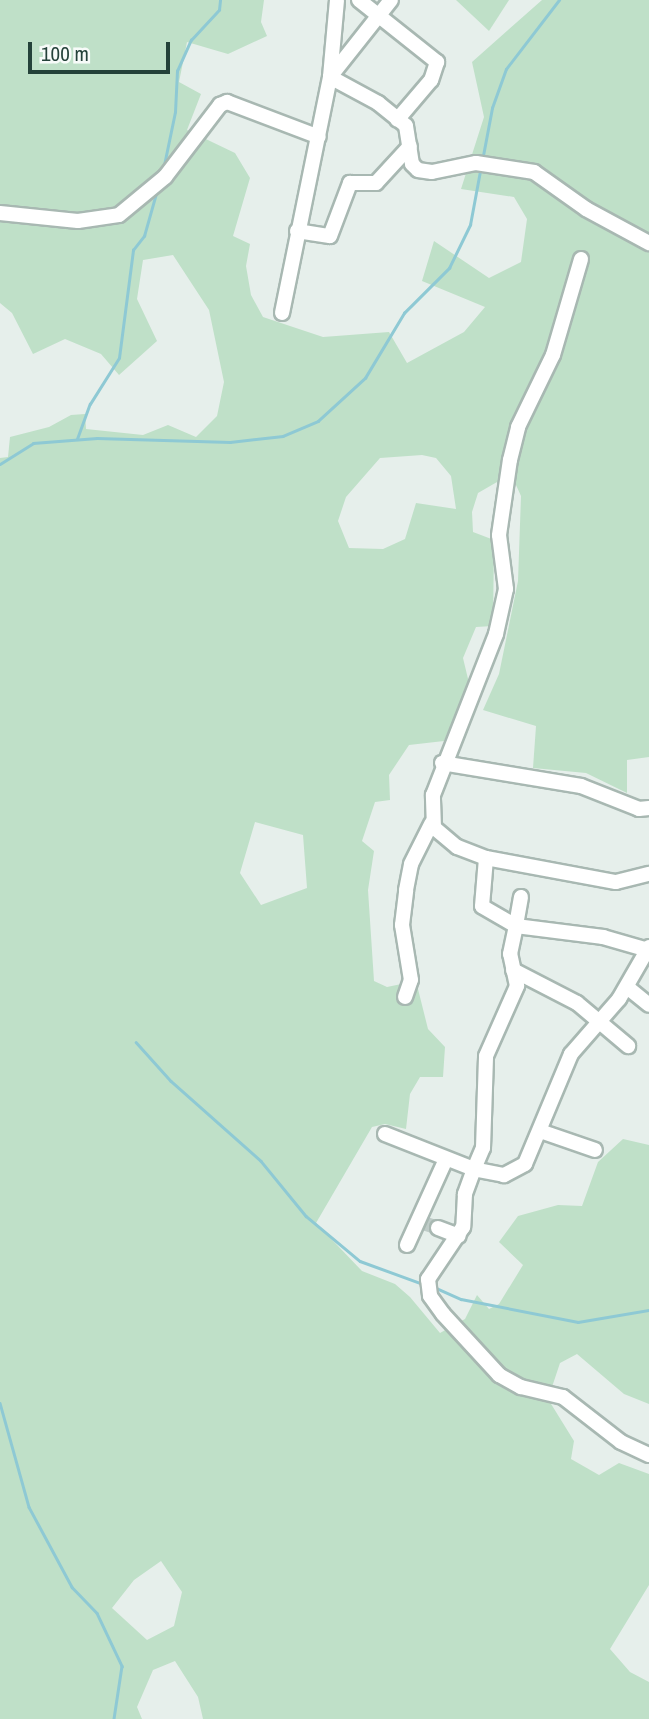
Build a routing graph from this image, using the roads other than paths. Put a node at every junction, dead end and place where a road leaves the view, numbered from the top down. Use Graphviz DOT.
graph roads {
  1 [pos="337,0"];
  2 [pos="359,0"];
  3 [pos="391,0"];
  4 [pos="379,16"];
  5 [pos="330,78"];
  6 [pos="397,120"];
  7 [pos="319,137"];
  8 [pos="410,146"];
  9 [pos="0,213"];
  10 [pos="297,231"];
  11 [pos="649,243"];
  12 [pos="581,258"];
  13 [pos="282,313"];
  14 [pos="442,763"];
  15 [pos="649,808"];
  16 [pos="431,824"];
  17 [pos="486,858"];
  18 [pos="649,874"];
  19 [pos="521,897"];
  20 [pos="516,926"];
  21 [pos="648,949"];
  22 [pos="513,970"];
  23 [pos="628,987"];
  24 [pos="405,997"];
  25 [pos="649,1005"];
  26 [pos="598,1022"];
  27 [pos="628,1046"];
  28 [pos="540,1131"];
  29 [pos="385,1134"];
  30 [pos="595,1150"];
  31 [pos="446,1159"];
  32 [pos="474,1169"];
  33 [pos="438,1228"];
  34 [pos="458,1236"];
  35 [pos="407,1245"];
  36 [pos="649,1455"];
  1 -- 5 [label="street"];
  2 -- 4 [label="street"];
  3 -- 4 [label="street"];
  4 -- 5 [label="street"];
  4 -- 6 [label="street"];
  5 -- 6 [label="street"];
  5 -- 7 [label="street"];
  6 -- 8 [label="street"];
  7 -- 9 [label="street"];
  7 -- 10 [label="street"];
  8 -- 10 [label="street"];
  8 -- 11 [label="street"];
  10 -- 13 [label="street"];
  12 -- 14 [label="street"];
  14 -- 15 [label="street"];
  14 -- 16 [label="street"];
  16 -- 17 [label="street"];
  16 -- 24 [label="street"];
  17 -- 18 [label="street"];
  17 -- 20 [label="street"];
  19 -- 20 [label="street"];
  20 -- 21 [label="street"];
  20 -- 22 [label="street"];
  21 -- 23 [label="street"];
  22 -- 26 [label="street"];
  22 -- 32 [label="street"];
  23 -- 25 [label="street"];
  23 -- 26 [label="street"];
  26 -- 27 [label="street"];
  26 -- 28 [label="street"];
  28 -- 30 [label="street"];
  28 -- 32 [label="street"];
  29 -- 31 [label="street"];
  31 -- 32 [label="street"];
  31 -- 35 [label="street"];
  32 -- 34 [label="street"];
  33 -- 34 [label="street"];
  34 -- 36 [label="street"];
}
